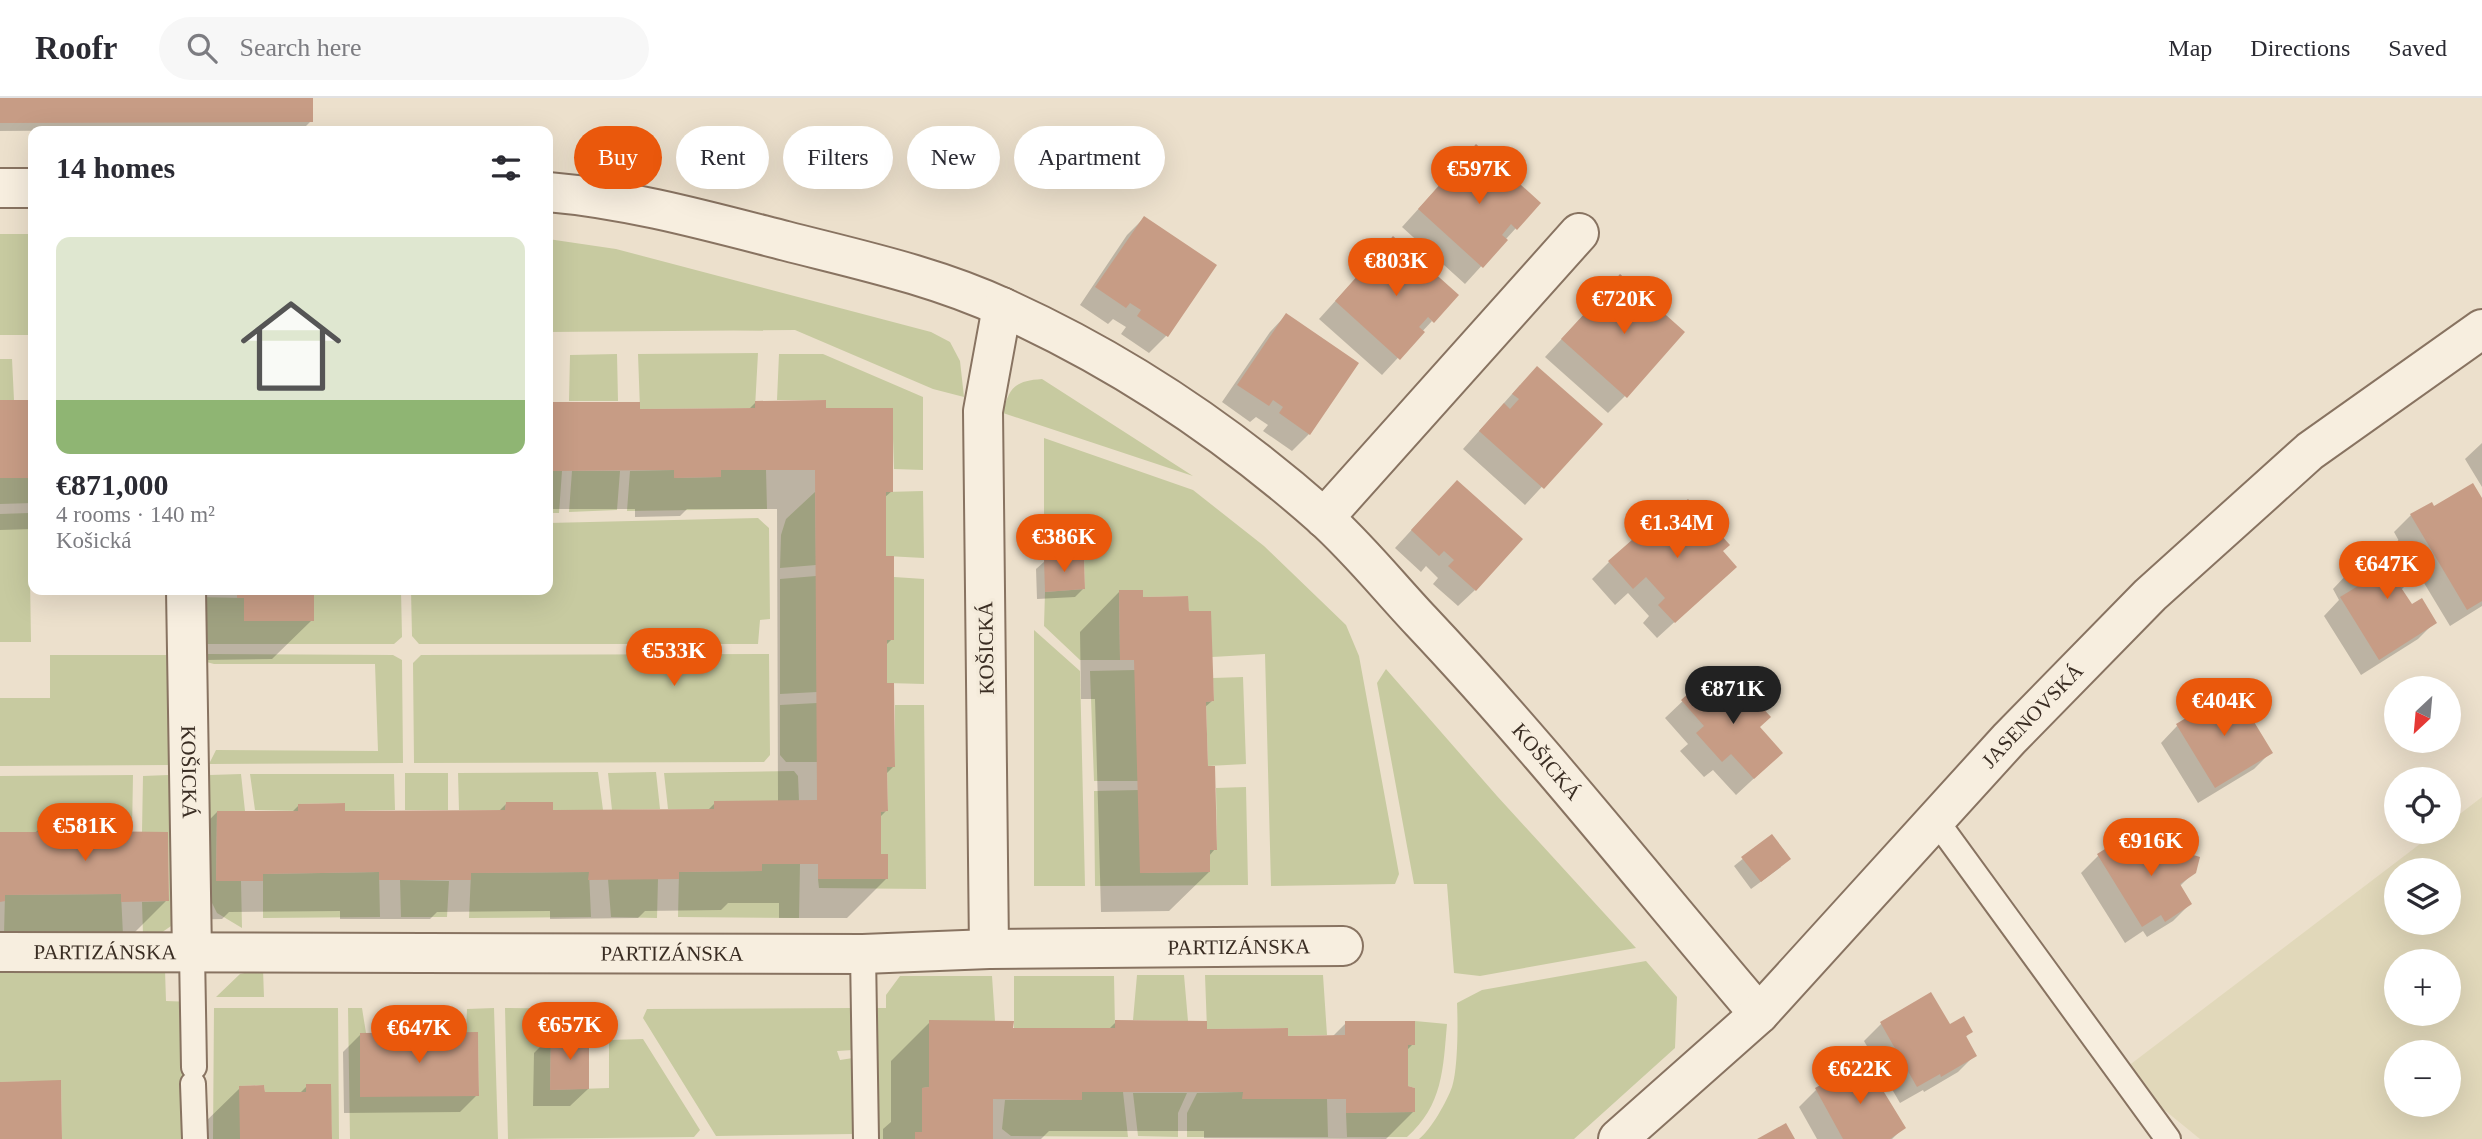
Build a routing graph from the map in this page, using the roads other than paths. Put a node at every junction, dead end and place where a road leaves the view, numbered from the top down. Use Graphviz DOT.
graph roads {
  1 [pos="0,188"];
  2 [pos="28,188"];
  3 [pos="553,192"];
  4 [pos="1578,233"];
  5 [pos="1002,307"];
  6 [pos="2482,329"];
  7 [pos="1324,518"];
  8 [pos="186,595"];
  9 [pos="1936,819"];
  10 [pos="1343,946"];
  11 [pos="989,949"];
  12 [pos="0,951"];
  13 [pos="192,953"];
  14 [pos="863,954"];
  15 [pos="1759,1014"];
  16 [pos="195,1139"];
  17 [pos="866,1139"];
  18 [pos="1618,1139"];
  19 [pos="2168,1139"];
  1 -- 2 [label="street"];
  3 -- 5 [label="street, KOŠICKÁ"];
  4 -- 7 [label="street"];
  5 -- 7 [label="street, KOŠICKÁ"];
  5 -- 11 [label="street, KOŠICKÁ"];
  6 -- 9 [label="street, JASENOVSKÁ"];
  7 -- 15 [label="street, KOŠICKÁ"];
  8 -- 13 [label="street, KOŠICKÁ"];
  9 -- 15 [label="street, JASENOVSKÁ"];
  9 -- 19 [label="lane"];
  10 -- 11 [label="street, PARTIZÁNSKA"];
  11 -- 14 [label="street, PARTIZÁNSKA"];
  12 -- 13 [label="street, PARTIZÁNSKA"];
  13 -- 14 [label="street, PARTIZÁNSKA"];
  13 -- 16 [label="lane"];
  14 -- 17 [label="lane"];
  15 -- 18 [label="street, JASENOVSKÁ"];
}
